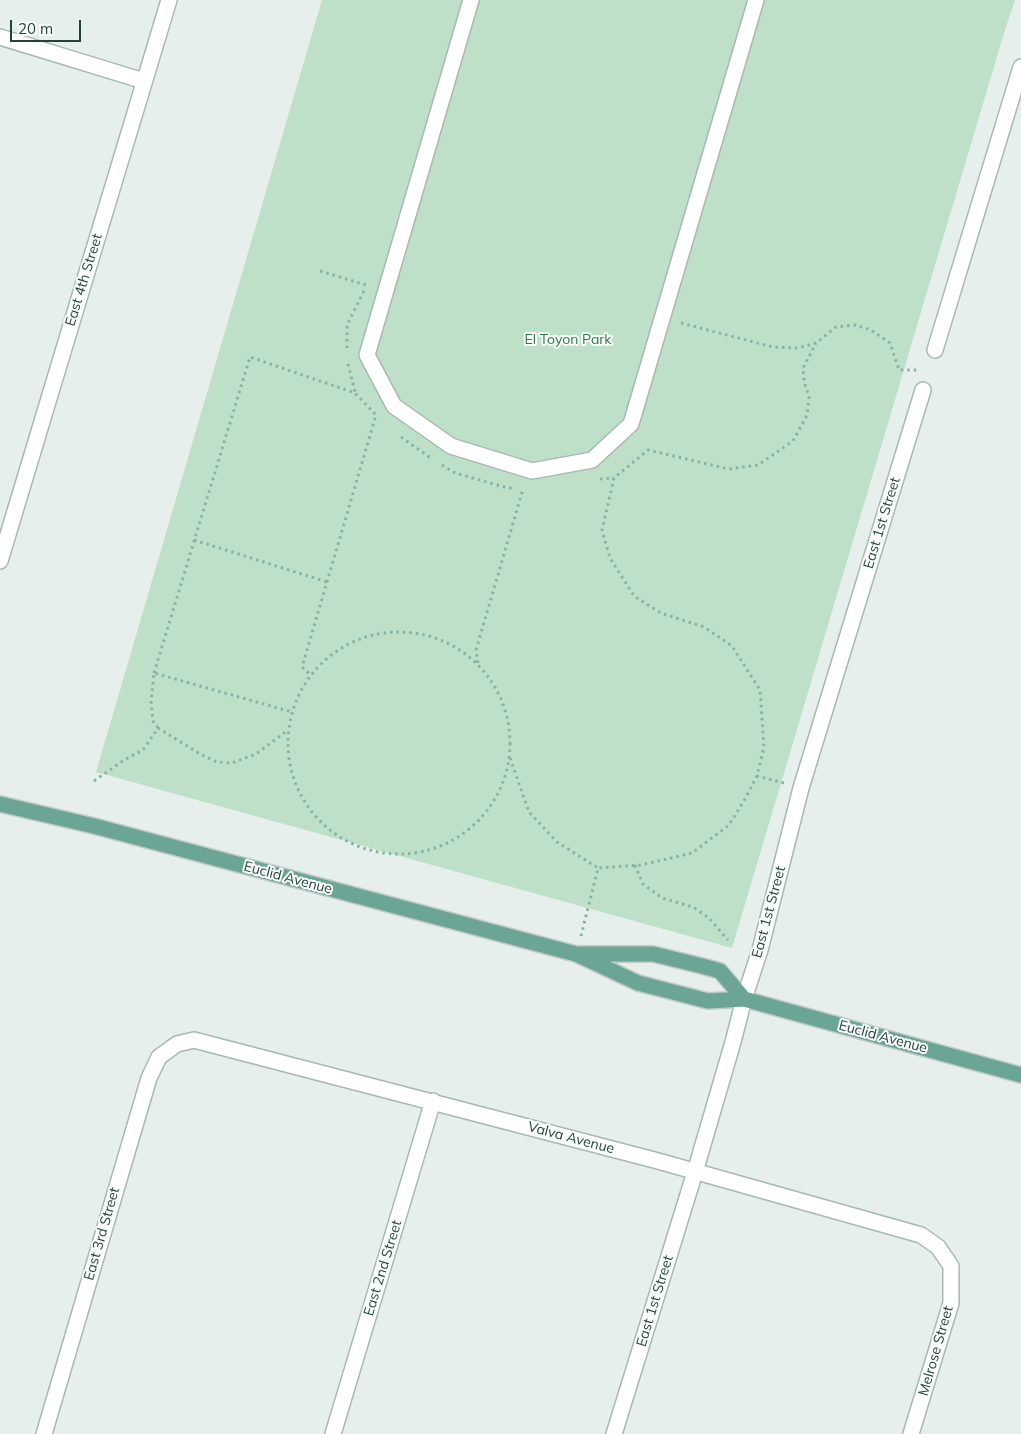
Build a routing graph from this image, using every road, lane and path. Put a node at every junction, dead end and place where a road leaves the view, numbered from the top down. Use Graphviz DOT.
graph roads {
  1 [pos="169,0"];
  2 [pos="471,0"];
  3 [pos="756,0"];
  4 [pos="0,36"];
  5 [pos="1021,67"];
  6 [pos="144,81"];
  7 [pos="320,271"];
  8 [pos="663,316"];
  9 [pos="816,343"];
  10 [pos="347,350"];
  11 [pos="935,350"];
  12 [pos="347,358"];
  13 [pos="919,370"];
  14 [pos="923,390"];
  15 [pos="355,393"];
  16 [pos="614,478"];
  17 [pos="593,480"];
  18 [pos="524,487"];
  19 [pos="194,540"];
  20 [pos="0,561"];
  21 [pos="327,582"];
  22 [pos="478,664"];
  23 [pos="154,672"];
  24 [pos="311,675"];
  25 [pos="292,712"];
  26 [pos="158,728"];
  27 [pos="288,730"];
  28 [pos="510,758"];
  29 [pos="757,776"];
  30 [pos="94,781"];
  31 [pos="801,788"];
  32 [pos="0,804"];
  33 [pos="635,865"];
  34 [pos="598,868"];
  35 [pos="587,912"];
  36 [pos="728,940"];
  37 [pos="576,954"];
  38 [pos="744,999"];
  39 [pos="177,1044"];
  40 [pos="1021,1075"];
  41 [pos="433,1101"];
  42 [pos="695,1172"];
  43 [pos="951,1266"];
  44 [pos="44,1434"];
  45 [pos="333,1434"];
  46 [pos="614,1434"];
  47 [pos="911,1434"];
  1 -- 6 [label="street, East 4th Street"];
  2 -- 8 [label="street"];
  3 -- 8 [label="street"];
  4 -- 6 [label="street"];
  5 -- 11 [label="street"];
  6 -- 20 [label="street, East 4th Street"];
  7 -- 10 [label="path"];
  8 -- 9 [label="path"];
  9 -- 13 [label="path"];
  9 -- 16 [label="path"];
  12 -- 15 [label="path"];
  14 -- 31 [label="street, East 1st Street"];
  15 -- 19 [label="path"];
  15 -- 21 [label="path"];
  16 -- 17 [label="path"];
  16 -- 29 [label="path"];
  18 -- 22 [label="path"];
  19 -- 21 [label="path"];
  19 -- 23 [label="path"];
  21 -- 24 [label="path"];
  22 -- 24 [label="path"];
  22 -- 28 [label="path"];
  23 -- 25 [label="path"];
  23 -- 26 [label="path"];
  24 -- 25 [label="path"];
  25 -- 27 [label="path"];
  26 -- 27 [label="path"];
  26 -- 30 [label="path"];
  27 -- 28 [label="path"];
  28 -- 34 [label="path"];
  29 -- 31 [label="path"];
  29 -- 33 [label="path"];
  31 -- 38 [label="street, East 1st Street"];
  32 -- 37 [label="main road, Euclid Avenue"];
  33 -- 34 [label="path"];
  33 -- 36 [label="path"];
  34 -- 35 [label="path"];
  37 -- 38 [label="main road, Euclid Avenue"];
  37 -- 38 [label="main road, Euclid Avenue"];
  38 -- 40 [label="main road, Euclid Avenue"];
  38 -- 42 [label="street, East 1st Street"];
  39 -- 41 [label="street, Valva Avenue"];
  39 -- 44 [label="street, East 3rd Street"];
  41 -- 42 [label="street, Valva Avenue"];
  41 -- 45 [label="street, East 2nd Street"];
  42 -- 43 [label="street, Valva Avenue"];
  42 -- 46 [label="street, East 1st Street"];
  43 -- 47 [label="street, Melrose Street"];
}
